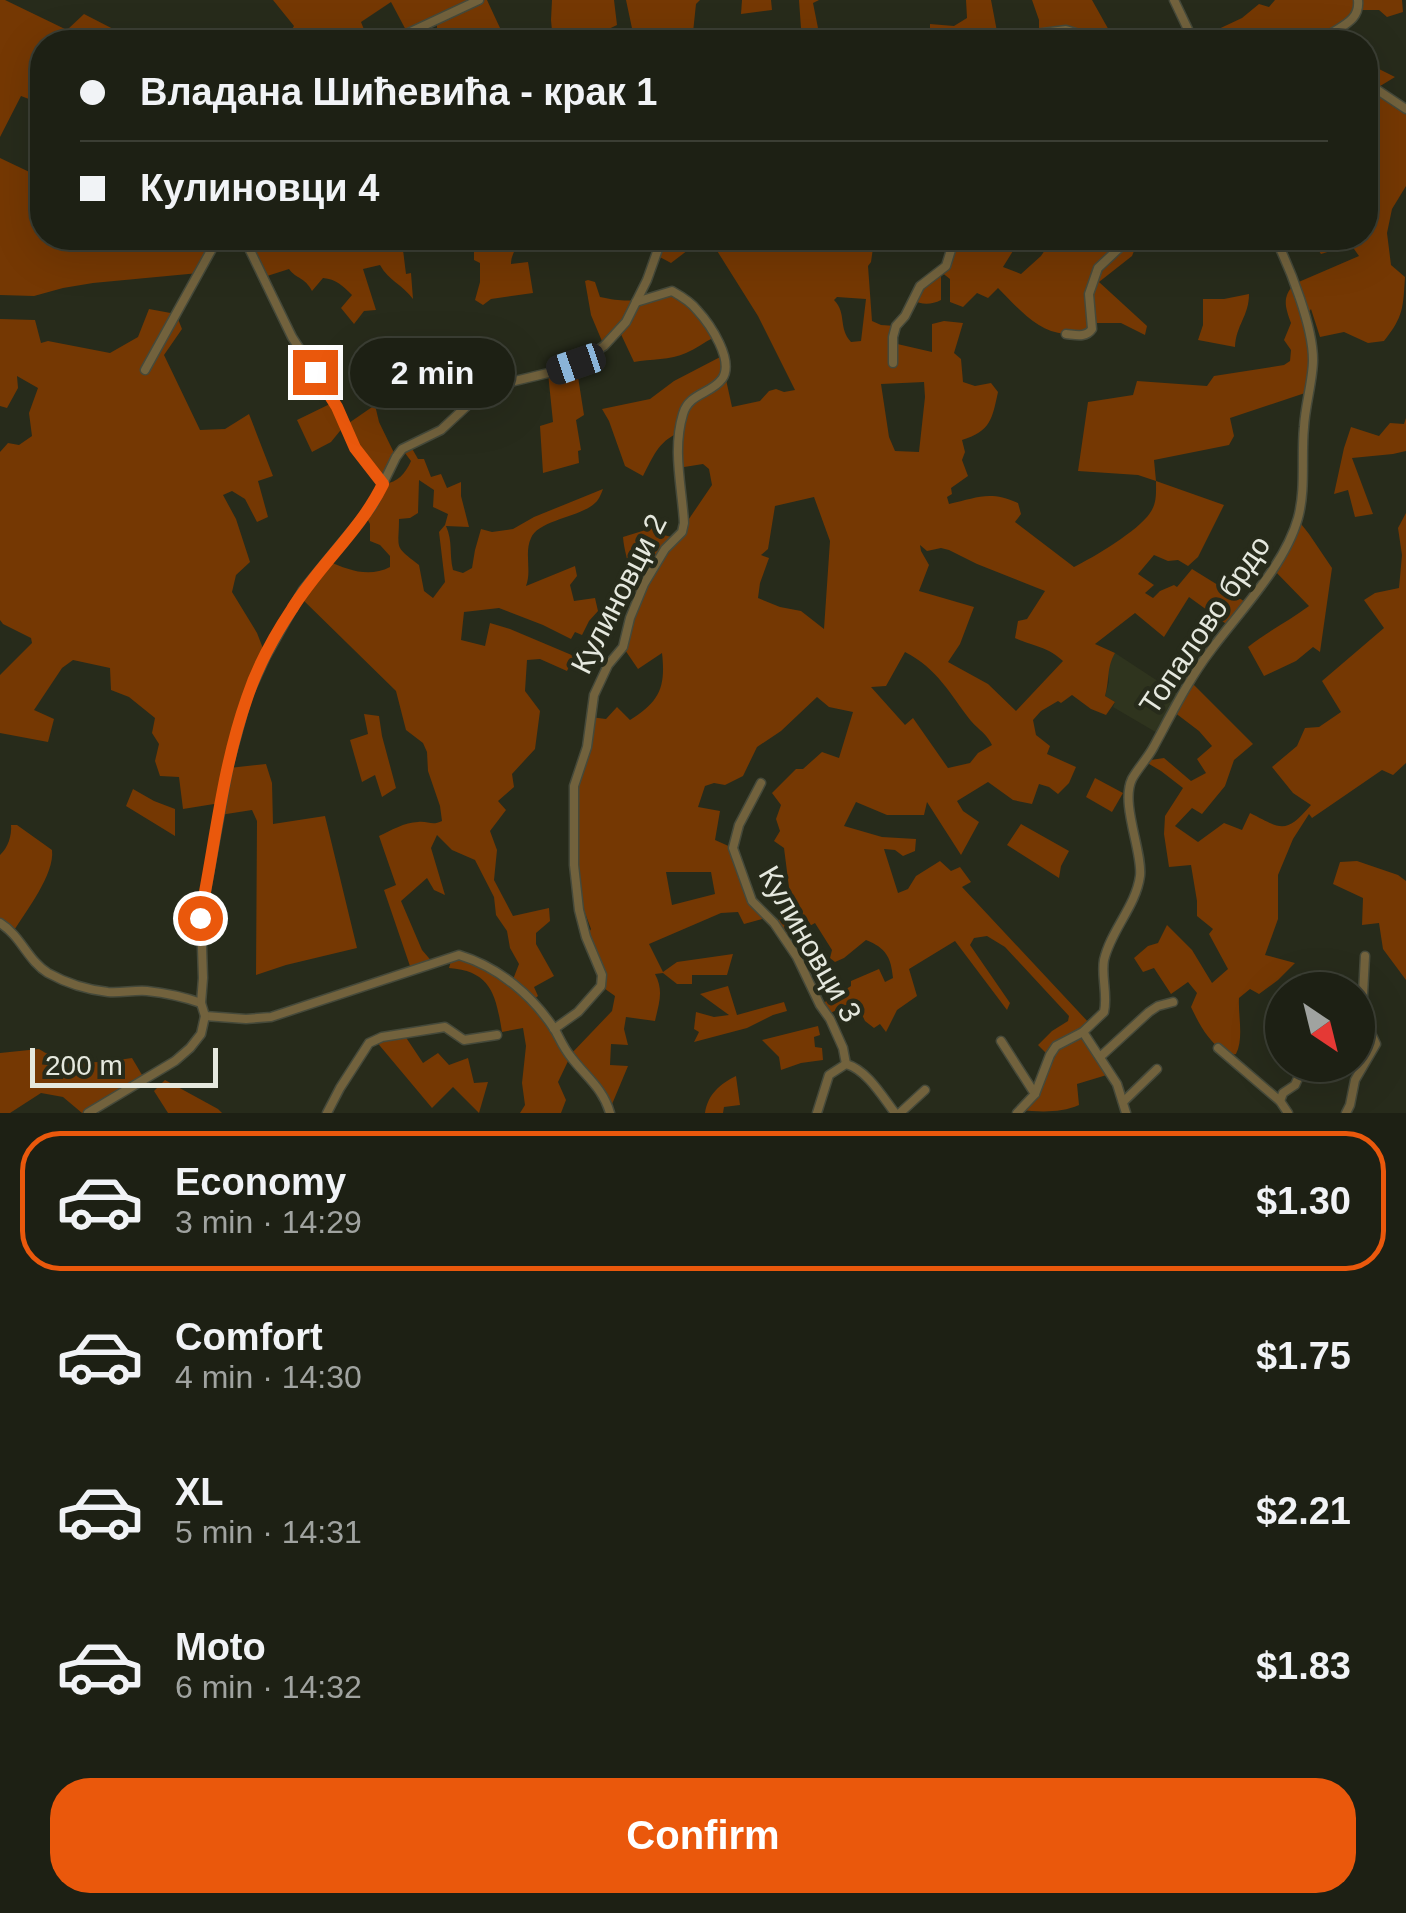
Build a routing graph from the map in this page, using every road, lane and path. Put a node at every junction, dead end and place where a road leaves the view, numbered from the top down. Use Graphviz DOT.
graph roads {
  1 [pos="479,0"];
  2 [pos="1174,0"];
  3 [pos="1358,0"];
  4 [pos="415,30"];
  5 [pos="1188,30"];
  6 [pos="1336,30"];
  7 [pos="1378,90"];
  8 [pos="1406,109"];
  9 [pos="211,250"];
  10 [pos="250,250"];
  11 [pos="658,250"];
  12 [pos="952,250"];
  13 [pos="1117,250"];
  14 [pos="1280,250"];
  15 [pos="636,302"];
  16 [pos="1066,334"];
  17 [pos="893,363"];
  18 [pos="145,370"];
  19 [pos="383,484"];
  20 [pos="761,783"];
  21 [pos="0,923"];
  22 [pos="1364,956"];
  23 [pos="1174,1002"];
  24 [pos="201,1003"];
  25 [pos="205,1016"];
  26 [pos="554,1028"];
  27 [pos="1082,1032"];
  28 [pos="497,1034"];
  29 [pos="1001,1041"];
  30 [pos="1218,1048"];
  31 [pos="1100,1057"];
  32 [pos="846,1064"];
  33 [pos="1156,1069"];
  34 [pos="1296,1082"];
  35 [pos="925,1090"];
  36 [pos="1035,1094"];
  37 [pos="1280,1101"];
  38 [pos="1123,1102"];
  39 [pos="88,1113"];
  40 [pos="327,1113"];
  41 [pos="610,1113"];
  42 [pos="817,1113"];
  43 [pos="897,1113"];
  44 [pos="1018,1113"];
  45 [pos="1126,1113"];
  46 [pos="1288,1113"];
  47 [pos="1346,1113"];
  1 -- 4 [label="street"];
  2 -- 5 [label="street"];
  3 -- 6 [label="street"];
  7 -- 8 [label="street"];
  9 -- 18 [label="street"];
  10 -- 19 [label="street"];
  11 -- 15 [label="street"];
  12 -- 17 [label="street"];
  13 -- 16 [label="street"];
  14 -- 27 [label="street, Топалово брдо"];
  15 -- 19 [label="street"];
  15 -- 26 [label="street, Кулиновци 2"];
  19 -- 24 [label="street"];
  20 -- 32 [label="street, Кулиновци 3"];
  21 -- 24 [label="street"];
  22 -- 47 [label="street"];
  23 -- 31 [label="street"];
  24 -- 25 [label="street"];
  25 -- 26 [label="street"];
  25 -- 39 [label="street"];
  26 -- 41 [label="street"];
  27 -- 31 [label="street"];
  27 -- 36 [label="street, Топалово брдо"];
  28 -- 40 [label="street"];
  29 -- 36 [label="street"];
  30 -- 37 [label="street"];
  31 -- 38 [label="street"];
  32 -- 42 [label="street"];
  32 -- 43 [label="street, Кулиновци 3"];
  33 -- 38 [label="street"];
  34 -- 37 [label="street"];
  35 -- 43 [label="street"];
  36 -- 44 [label="street, Топалово брдо"];
  37 -- 46 [label="street"];
  38 -- 45 [label="street"];
}
